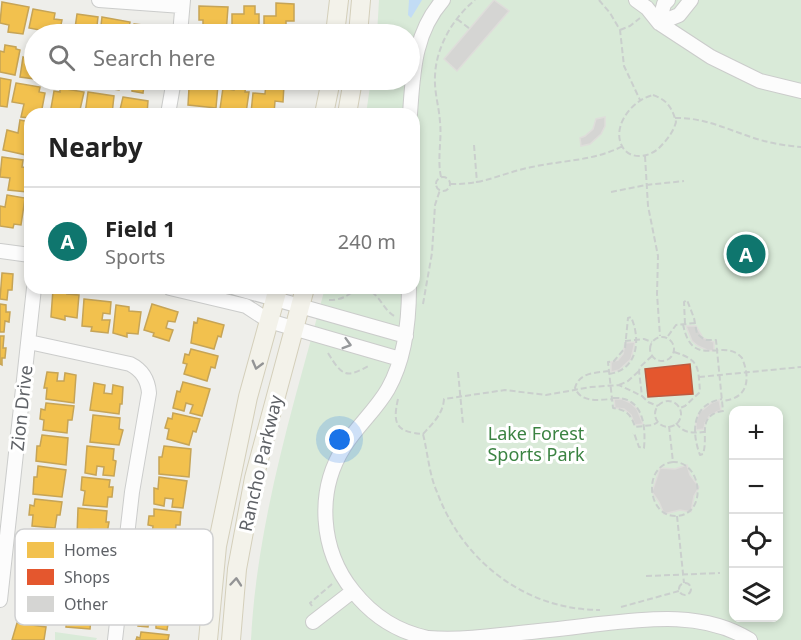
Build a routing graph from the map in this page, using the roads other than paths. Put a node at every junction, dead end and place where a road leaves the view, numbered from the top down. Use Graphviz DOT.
graph roads {
  1 [pos="99,0"];
  2 [pos="339,0"];
  3 [pos="361,0"];
  4 [pos="443,0"];
  5 [pos="636,0"];
  6 [pos="668,0"];
  7 [pos="691,0"];
  8 [pos="183,3"];
  9 [pos="659,22"];
  10 [pos="181,24"];
  11 [pos="336,24"];
  12 [pos="359,24"];
  13 [pos="420,37"];
  14 [pos="172,90"];
  15 [pos="329,90"];
  16 [pos="351,90"];
  17 [pos="411,90"];
  18 [pos="801,91"];
  19 [pos="169,108"];
  20 [pos="325,108"];
  21 [pos="348,108"];
  22 [pos="410,108"];
  23 [pos="0,251"];
  24 [pos="24,254"];
  25 [pos="33,294"];
  26 [pos="195,294"];
  27 [pos="276,294"];
  28 [pos="303,294"];
  29 [pos="409,294"];
  30 [pos="300,306"];
  31 [pos="269,321"];
  32 [pos="294,328"];
  33 [pos="406,336"];
  34 [pos="29,342"];
  35 [pos="400,359"];
  36 [pos="128,529"];
  37 [pos="213,588"];
  38 [pos="353,591"];
  39 [pos="0,600"];
  40 [pos="313,622"];
  41 [pos="117,625"];
  42 [pos="209,625"];
  43 [pos="115,640"];
  44 [pos="208,640"];
  45 [pos="231,640"];
  46 [pos="750,640"];
  1 -- 8 [label="street"];
  2 -- 11 [label="main road"];
  3 -- 12 [label="main road"];
  4 -- 13 [label="street"];
  5 -- 9 [label="street"];
  6 -- 9 [label="street"];
  7 -- 9 [label="street"];
  8 -- 10 [label="street"];
  9 -- 18 [label="street"];
  14 -- 19 [label="street"];
  15 -- 20 [label="main road"];
  16 -- 21 [label="main road"];
  17 -- 22 [label="street"];
  23 -- 24 [label="street"];
  25 -- 34 [label="street, Zion Drive"];
  26 -- 31 [label="street"];
  27 -- 30 [label="street"];
  27 -- 31 [label="main road, Rancho Parkway"];
  28 -- 30 [label="main road, Rancho Parkway"];
  29 -- 33 [label="street"];
  30 -- 32 [label="main road, Rancho Parkway"];
  30 -- 33 [label="street"];
  31 -- 32 [label="street"];
  31 -- 37 [label="main road, Rancho Parkway, one-way"];
  32 -- 35 [label="street, one-way"];
  45 -- 32 [label="main road, Rancho Parkway, one-way"];
  33 -- 35 [label="street"];
  34 -- 36 [label="street"];
  34 -- 39 [label="street, Zion Drive"];
  35 -- 38 [label="street"];
  38 -- 40 [label="street"];
  38 -- 46 [label="street"];
  41 -- 43 [label="street"];
  42 -- 44 [label="main road, Rancho Parkway, one-way"];
}
